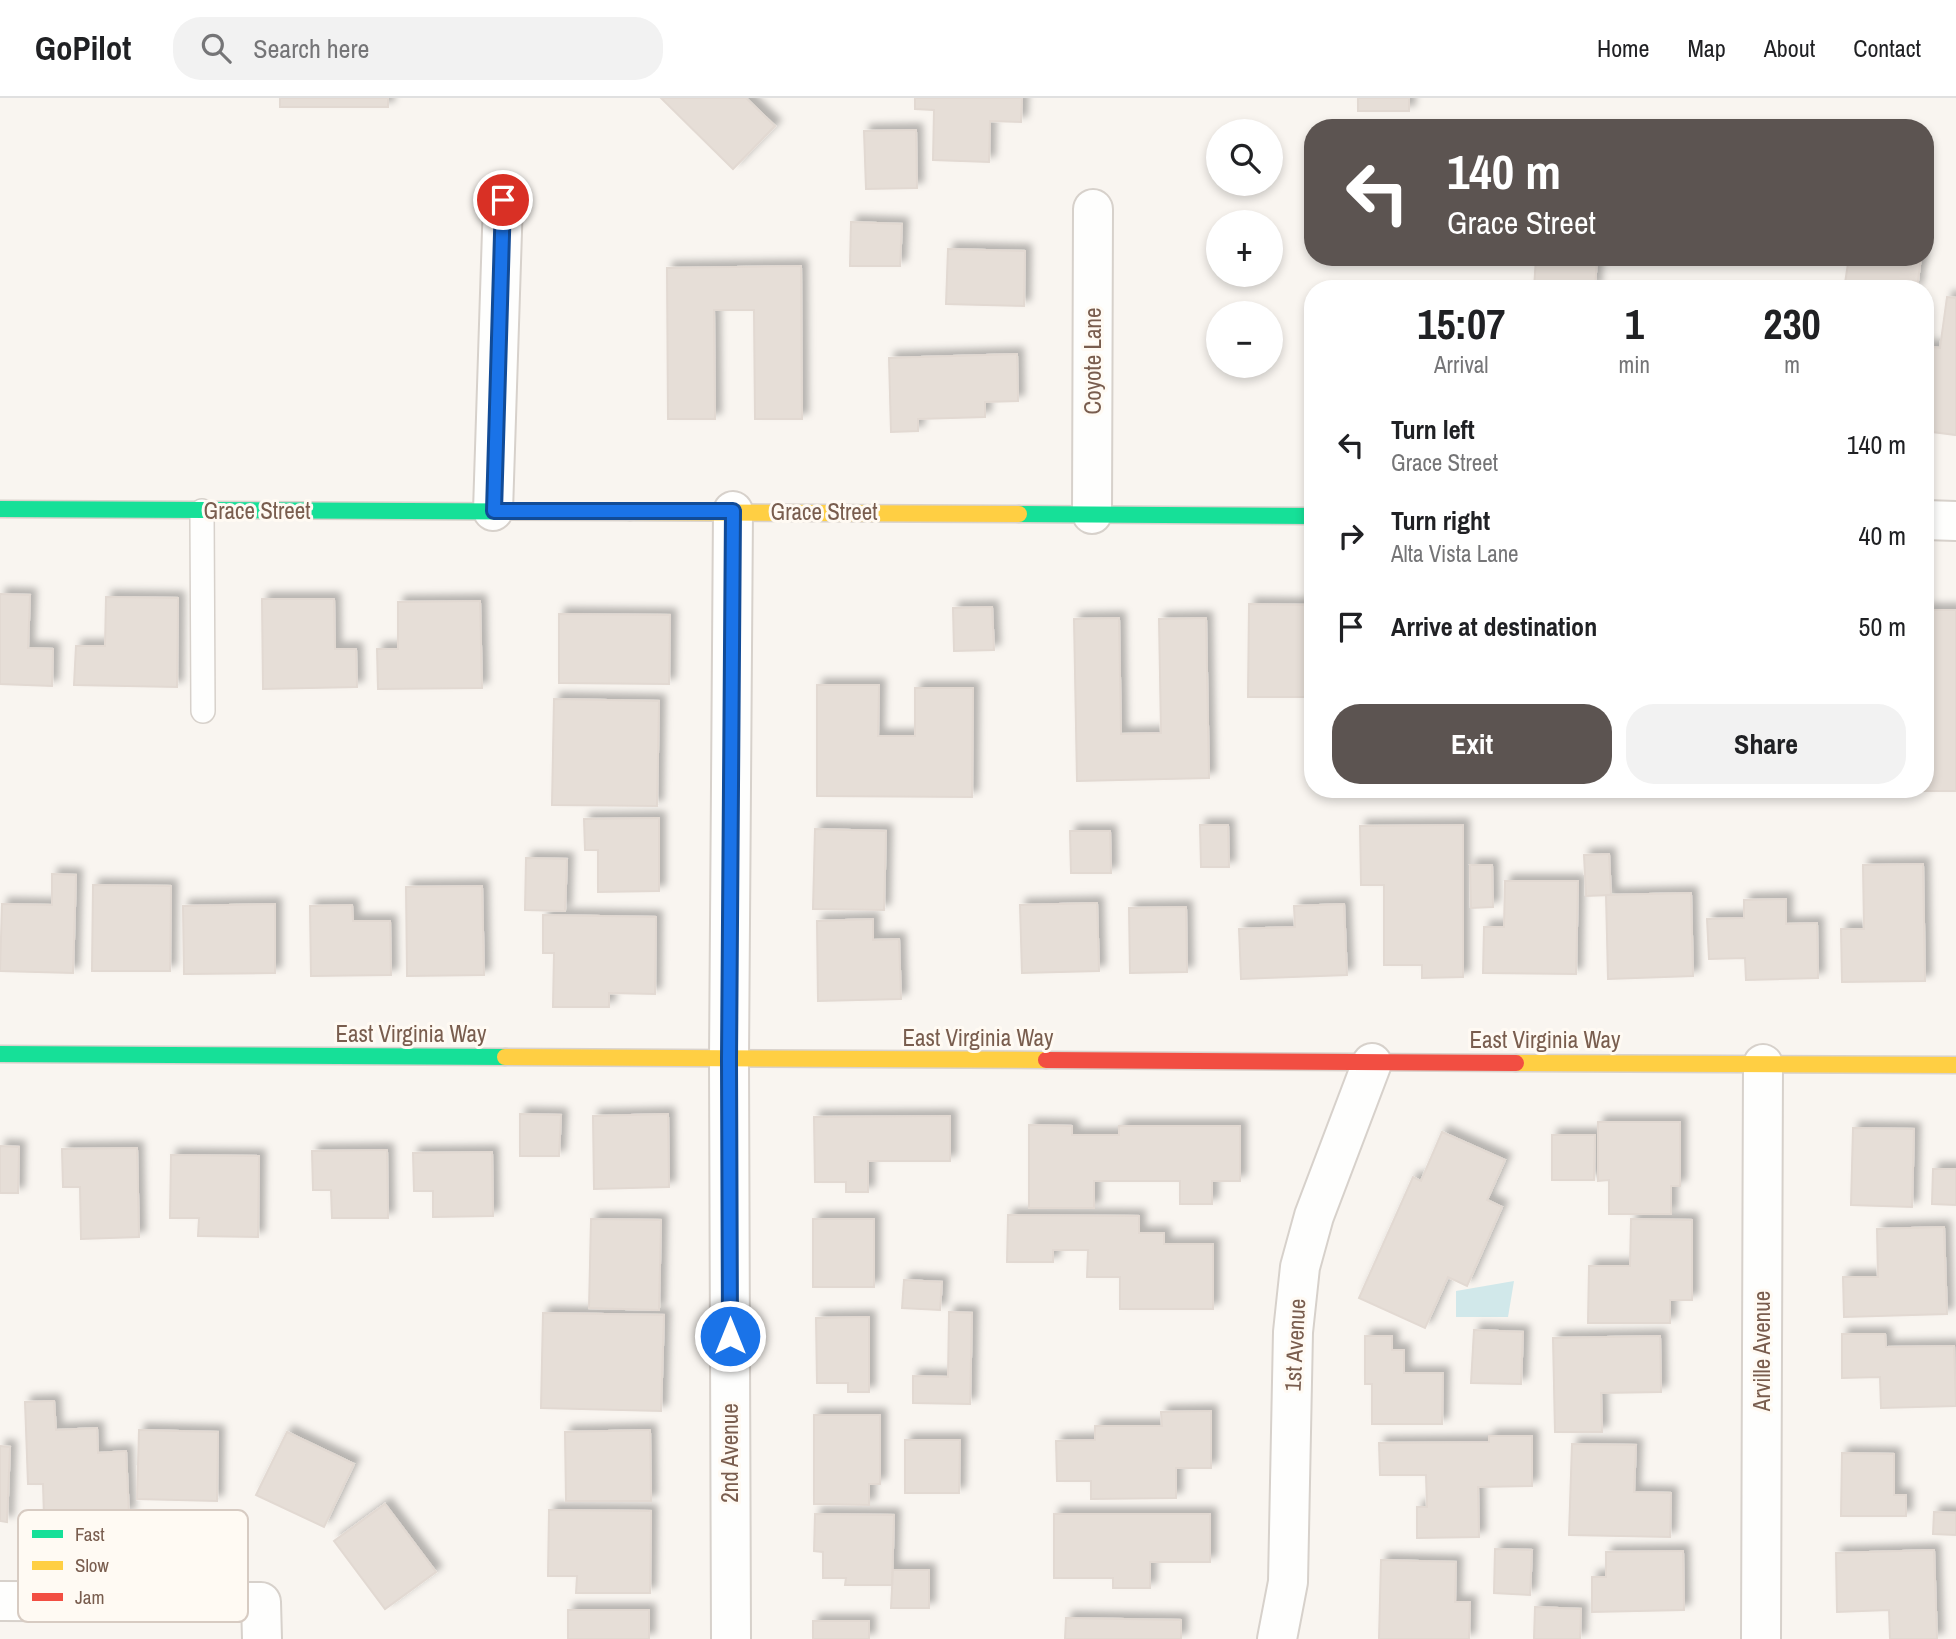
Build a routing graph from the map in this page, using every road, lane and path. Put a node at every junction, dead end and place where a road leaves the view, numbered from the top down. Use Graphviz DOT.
graph roads {
  1 [pos="503,200"];
  2 [pos="1093,209"];
  3 [pos="0,509"];
  4 [pos="202,511"];
  5 [pos="494,511"];
  6 [pos="733,511"];
  7 [pos="1092,514"];
  8 [pos="1304,516"];
  9 [pos="1934,520"];
  10 [pos="1956,521"];
  11 [pos="203,711"];
  12 [pos="0,1054"];
  13 [pos="729,1060"];
  14 [pos="1372,1063"];
  15 [pos="1763,1064"];
  16 [pos="1956,1065"];
  17 [pos="0,1601"];
  18 [pos="18,1601"];
  19 [pos="248,1602"];
  20 [pos="262,1639"];
  21 [pos="731,1639"];
  22 [pos="1277,1639"];
  23 [pos="1761,1639"];
  1 -- 5 [label="street"];
  2 -- 7 [label="street, Coyote Lane"];
  3 -- 4 [label="street, Grace Street"];
  4 -- 5 [label="street, Grace Street"];
  4 -- 11 [label="lane"];
  5 -- 6 [label="street, Grace Street"];
  6 -- 7 [label="street, Grace Street"];
  6 -- 13 [label="street, 2nd Avenue"];
  7 -- 8 [label="street, Grace Street"];
  9 -- 10 [label="street"];
  12 -- 13 [label="street, East Virginia Way"];
  13 -- 14 [label="street, East Virginia Way"];
  13 -- 21 [label="street, 2nd Avenue"];
  14 -- 15 [label="street, East Virginia Way"];
  14 -- 22 [label="street, 1st Avenue"];
  15 -- 16 [label="street, East Virginia Way"];
  15 -- 23 [label="street, Arville Avenue"];
  17 -- 18 [label="street"];
  19 -- 20 [label="street"];
}
